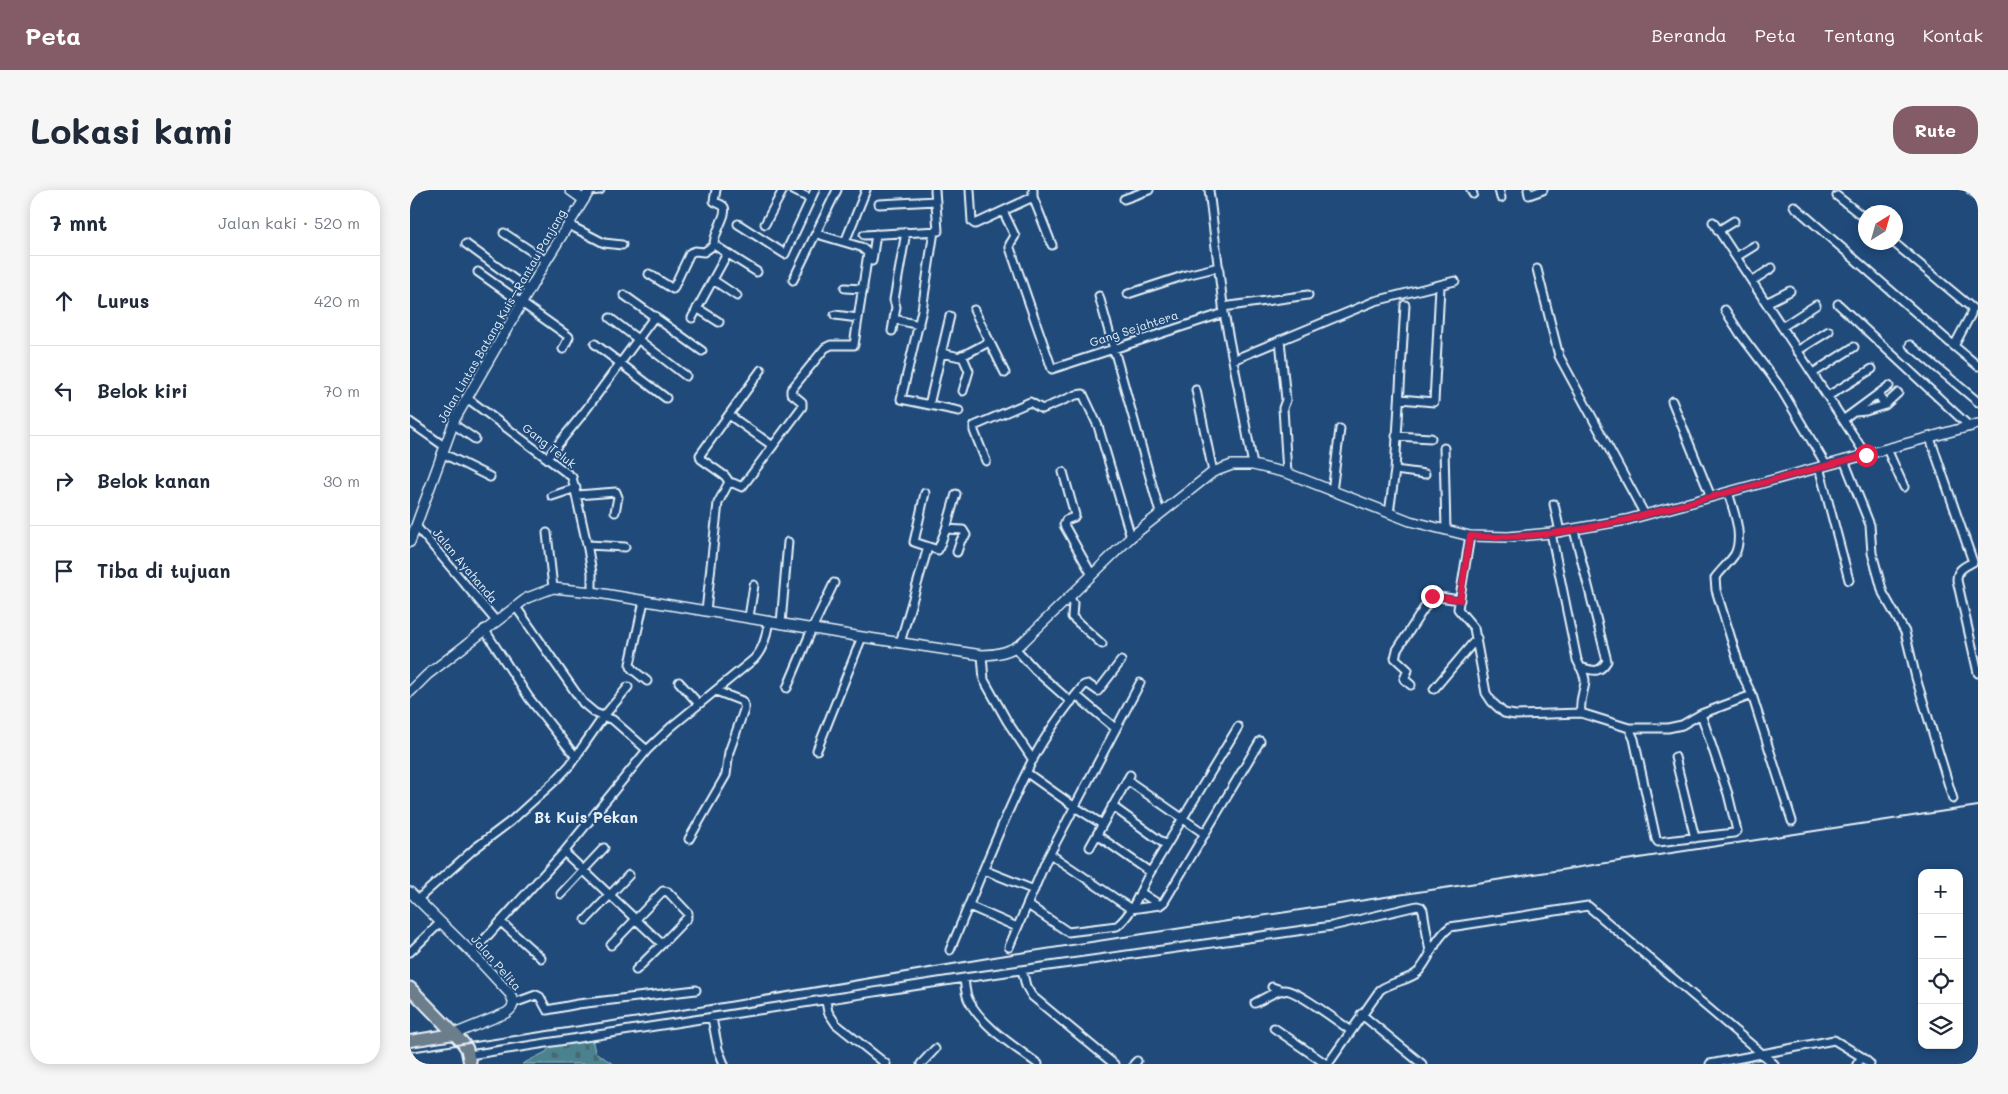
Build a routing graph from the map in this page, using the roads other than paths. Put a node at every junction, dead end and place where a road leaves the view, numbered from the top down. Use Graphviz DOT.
graph roads {
  1 [pos="570,190"];
  2 [pos="600,190"];
  3 [pos="716,190"];
  4 [pos="783,190"];
  5 [pos="793,190"];
  6 [pos="815,190"];
  7 [pos="837,190"];
  8 [pos="866,190"];
  9 [pos="935,190"];
  10 [pos="970,190"];
  11 [pos="1149,190"];
  12 [pos="1209,190"];
  13 [pos="1528,190"];
  14 [pos="1543,190"];
  15 [pos="1971,190"];
  16 [pos="590,191"];
  17 [pos="1033,193"];
  18 [pos="1978,195"];
  19 [pos="1837,196"];
  20 [pos="811,199"];
  21 [pos="1124,199"];
  22 [pos="584,200"];
  23 [pos="936,201"];
  24 [pos="879,204"];
  25 [pos="1794,206"];
  26 [pos="1003,211"];
  27 [pos="1858,213"];
  28 [pos="1734,221"];
  29 [pos="1713,222"];
  30 [pos="738,224"];
  31 [pos="764,224"];
  32 [pos="569,225"];
  33 [pos="934,231"];
  34 [pos="1718,231"];
  35 [pos="906,232"];
  36 [pos="504,233"];
  37 [pos="817,234"];
  38 [pos="876,234"];
  39 [pos="864,235"];
  40 [pos="845,242"];
  41 [pos="466,244"];
  42 [pos="622,245"];
  43 [pos="714,245"];
  44 [pos="1052,245"];
  45 [pos="1754,246"];
  46 [pos="1903,250"];
  47 [pos="727,254"];
  48 [pos="1736,257"];
  49 [pos="546,261"];
  50 [pos="1218,267"];
  51 [pos="1772,268"];
  52 [pos="1537,269"];
  53 [pos="478,272"];
  54 [pos="756,272"];
  55 [pos="649,274"];
  56 [pos="713,280"];
  57 [pos="793,280"];
  58 [pos="1455,282"];
  59 [pos="1752,282"];
  60 [pos="1440,287"];
  61 [pos="845,288"];
  62 [pos="530,290"];
  63 [pos="863,290"];
  64 [pos="1790,291"];
  65 [pos="1128,294"];
  66 [pos="624,295"];
  67 [pos="1308,295"];
  68 [pos="738,296"];
  69 [pos="1099,296"];
  70 [pos="866,300"];
  71 [pos="521,304"];
  72 [pos="1766,304"];
  73 [pos="1838,304"];
  74 [pos="1405,305"];
  75 [pos="1816,306"];
  76 [pos="697,308"];
  77 [pos="974,310"];
  78 [pos="1224,310"];
  79 [pos="1725,310"];
  80 [pos="836,315"];
  81 [pos="655,316"];
  82 [pos="950,316"];
  83 [pos="610,318"];
  84 [pos="692,318"];
  85 [pos="858,318"];
  86 [pos="894,319"];
  87 [pos="719,322"];
  88 [pos="919,325"];
  89 [pos="1782,327"];
  90 [pos="892,331"];
  91 [pos="1828,331"];
  92 [pos="638,339"];
  93 [pos="1280,340"];
  94 [pos="989,342"];
  95 [pos="595,344"];
  96 [pos="1910,345"];
  97 [pos="1954,346"];
  98 [pos="1854,347"];
  99 [pos="1112,348"];
  100 [pos="563,349"];
  101 [pos="702,351"];
  102 [pos="1798,351"];
  103 [pos="942,353"];
  104 [pos="962,355"];
  105 [pos="1233,360"];
  106 [pos="621,363"];
  107 [pos="1978,366"];
  108 [pos="1872,369"];
  109 [pos="761,370"];
  110 [pos="1005,373"];
  111 [pos="1813,373"];
  112 [pos="686,376"];
  113 [pos="1889,386"];
  114 [pos="1196,390"];
  115 [pos="963,391"];
  116 [pos="1898,393"];
  117 [pos="1878,394"];
  118 [pos="1828,396"];
  119 [pos="468,398"];
  120 [pos="666,398"];
  121 [pos="1400,399"];
  122 [pos="1672,401"];
  123 [pos="1978,402"];
  124 [pos="929,405"];
  125 [pos="1885,405"];
  126 [pos="958,412"];
  127 [pos="1855,412"];
  128 [pos="729,415"];
  129 [pos="1843,420"];
  130 [pos="410,422"];
  131 [pos="453,424"];
  132 [pos="1974,426"];
  133 [pos="1340,430"];
  134 [pos="1396,436"];
  135 [pos="1431,438"];
  136 [pos="1930,438"];
  137 [pos="475,439"];
  138 [pos="774,446"];
  139 [pos="1444,448"];
  140 [pos="1887,449"];
  141 [pos="443,450"];
  142 [pos="1866,455"];
  143 [pos="547,458"];
  144 [pos="1844,460"];
  145 [pos="986,461"];
  146 [pos="1253,465"];
  147 [pos="1823,466"];
  148 [pos="1395,470"];
  149 [pos="1063,472"];
  150 [pos="1213,472"];
  151 [pos="1287,473"];
  152 [pos="1425,474"];
  153 [pos="490,477"];
  154 [pos="730,483"];
  155 [pos="1904,487"];
  156 [pos="576,492"];
  157 [pos="1332,492"];
  158 [pos="1728,492"];
  159 [pos="925,493"];
  160 [pos="956,494"];
  161 [pos="552,496"];
  162 [pos="1711,496"];
  163 [pos="1554,504"];
  164 [pos="615,512"];
  165 [pos="1160,513"];
  166 [pos="1389,513"];
  167 [pos="1645,515"];
  168 [pos="416,526"];
  169 [pos="946,529"];
  170 [pos="1446,530"];
  171 [pos="1574,530"];
  172 [pos="1556,532"];
  173 [pos="547,533"];
  174 [pos="1470,536"];
  175 [pos="1131,537"];
  176 [pos="410,542"];
  177 [pos="788,542"];
  178 [pos="588,545"];
  179 [pos="624,546"];
  180 [pos="928,547"];
  181 [pos="957,552"];
  182 [pos="1976,562"];
  183 [pos="1092,575"];
  184 [pos="1849,580"];
  185 [pos="834,583"];
  186 [pos="754,585"];
  187 [pos="553,588"];
  188 [pos="592,592"];
  189 [pos="1069,597"];
  190 [pos="1460,600"];
  191 [pos="644,601"];
  192 [pos="516,607"];
  193 [pos="706,611"];
  194 [pos="749,618"];
  195 [pos="496,621"];
  196 [pos="769,621"];
  197 [pos="781,623"];
  198 [pos="484,629"];
  199 [pos="812,629"];
  200 [pos="862,637"];
  201 [pos="1477,638"];
  202 [pos="900,643"];
  203 [pos="1102,644"];
  204 [pos="1015,648"];
  205 [pos="982,655"];
  206 [pos="1121,661"];
  207 [pos="1580,667"];
  208 [pos="1978,673"];
  209 [pos="647,680"];
  210 [pos="679,682"];
  211 [pos="1140,683"];
  212 [pos="1411,685"];
  213 [pos="628,687"];
  214 [pos="787,688"];
  215 [pos="1434,689"];
  216 [pos="716,691"];
  217 [pos="410,692"];
  218 [pos="1752,695"];
  219 [pos="1077,696"];
  220 [pos="1071,702"];
  221 [pos="699,704"];
  222 [pos="1581,713"];
  223 [pos="1701,714"];
  224 [pos="604,716"];
  225 [pos="1238,727"];
  226 [pos="1115,728"];
  227 [pos="1630,728"];
  228 [pos="1260,740"];
  229 [pos="647,750"];
  230 [pos="817,750"];
  231 [pos="576,757"];
  232 [pos="1676,757"];
  233 [pos="1033,760"];
  234 [pos="1027,773"];
  235 [pos="1953,799"];
  236 [pos="1112,806"];
  237 [pos="1075,807"];
  238 [pos="1183,818"];
  239 [pos="1792,821"];
  240 [pos="1102,824"];
  241 [pos="1205,834"];
  242 [pos="1096,835"];
  243 [pos="1695,838"];
  244 [pos="689,839"];
  245 [pos="1166,844"];
  246 [pos="1090,847"];
  247 [pos="604,848"];
  248 [pos="564,852"];
  249 [pos="1050,854"];
  250 [pos="585,870"];
  251 [pos="984,870"];
  252 [pos="1150,872"];
  253 [pos="628,875"];
  254 [pos="1034,890"];
  255 [pos="410,892"];
  256 [pos="1140,892"];
  257 [pos="561,894"];
  258 [pos="610,894"];
  259 [pos="418,899"];
  260 [pos="1028,905"];
  261 [pos="969,906"];
  262 [pos="1160,906"];
  263 [pos="1131,909"];
  264 [pos="636,918"];
  265 [pos="586,920"];
  266 [pos="440,922"];
  267 [pos="501,922"];
  268 [pos="1018,927"];
  269 [pos="662,944"];
  270 [pos="611,945"];
  271 [pos="1010,946"];
  272 [pos="950,950"];
  273 [pos="410,952"];
  274 [pos="1430,952"];
  275 [pos="472,953"];
  276 [pos="541,958"];
  277 [pos="636,970"];
  278 [pos="1022,970"];
  279 [pos="964,978"];
  280 [pos="1272,987"];
  281 [pos="410,988"];
  282 [pos="696,990"];
  283 [pos="826,1001"];
  284 [pos="514,1003"];
  285 [pos="1255,1003"];
  286 [pos="1362,1014"];
  287 [pos="712,1018"];
  288 [pos="1274,1028"];
  289 [pos="1350,1030"];
  290 [pos="454,1034"];
  291 [pos="410,1041"];
  292 [pos="935,1049"];
  293 [pos="1762,1054"];
  294 [pos="1862,1057"];
  295 [pos="470,1060"];
  296 [pos="724,1064"];
  297 [pos="886,1064"];
  298 [pos="922,1064"];
  299 [pos="1038,1064"];
  300 [pos="1114,1064"];
  301 [pos="1327,1064"];
  302 [pos="1422,1064"];
  303 [pos="1710,1064"];
  304 [pos="1774,1064"];
  305 [pos="1857,1064"];
  306 [pos="1870,1064"];
  1 -- 22 [label="street"];
  2 -- 16 [label="street"];
  3 -- 43 [label="street"];
  4 -- 31 [label="street"];
  5 -- 20 [label="street"];
  6 -- 20 [label="street"];
  7 -- 37 [label="street"];
  8 -- 40 [label="street"];
  9 -- 23 [label="street"];
  10 -- 26 [label="street"];
  11 -- 21 [label="street"];
  12 -- 50 [label="street"];
  13 -- 14 [label="street"];
  15 -- 18 [label="street"];
  16 -- 22 [label="street, Jalan Lintas Batang Kuis–Rantau Panjang"];
  17 -- 26 [label="street"];
  17 -- 44 [label="street"];
  19 -- 27 [label="street"];
  20 -- 30 [label="street"];
  22 -- 32 [label="street, Jalan Lintas Batang Kuis–Rantau Panjang"];
  23 -- 24 [label="street"];
  23 -- 33 [label="street"];
  25 -- 97 [label="street"];
  26 -- 99 [label="street, Gang Sejahtera"];
  28 -- 34 [label="street"];
  29 -- 34 [label="street"];
  32 -- 42 [label="street"];
  32 -- 49 [label="street, Jalan Lintas Batang Kuis–Rantau Panjang"];
  33 -- 35 [label="street"];
  33 -- 88 [label="street"];
  34 -- 48 [label="street"];
  35 -- 38 [label="street"];
  35 -- 86 [label="street"];
  36 -- 49 [label="street"];
  37 -- 40 [label="street"];
  37 -- 57 [label="street"];
  38 -- 39 [label="street"];
  38 -- 70 [label="street"];
  40 -- 63 [label="street"];
  41 -- 62 [label="street"];
  43 -- 47 [label="street"];
  43 -- 55 [label="street"];
  45 -- 48 [label="street"];
  46 -- 97 [label="street"];
  47 -- 54 [label="street"];
  47 -- 56 [label="street"];
  48 -- 59 [label="street"];
  49 -- 62 [label="street, Jalan Lintas Batang Kuis–Rantau Panjang"];
  50 -- 65 [label="street"];
  50 -- 78 [label="street"];
  51 -- 59 [label="street"];
  52 -- 167 [label="street"];
  53 -- 71 [label="street"];
  56 -- 68 [label="street"];
  56 -- 76 [label="street"];
  58 -- 60 [label="street"];
  59 -- 72 [label="street"];
  60 -- 93 [label="street"];
  60 -- 121 [label="street"];
  61 -- 63 [label="street"];
  62 -- 71 [label="street, Jalan Lintas Batang Kuis–Rantau Panjang"];
  63 -- 85 [label="street"];
  64 -- 72 [label="street"];
  66 -- 81 [label="street"];
  67 -- 78 [label="street, Gang Sejahtera"];
  69 -- 99 [label="street"];
  71 -- 100 [label="street"];
  71 -- 119 [label="street, Jalan Lintas Batang Kuis–Rantau Panjang"];
  72 -- 89 [label="street"];
  73 -- 132 [label="street"];
  74 -- 121 [label="street"];
  75 -- 89 [label="street"];
  76 -- 84 [label="street"];
  76 -- 87 [label="street"];
  77 -- 94 [label="street"];
  78 -- 99 [label="street, Gang Sejahtera"];
  78 -- 105 [label="street"];
  79 -- 147 [label="street"];
  80 -- 85 [label="street"];
  81 -- 92 [label="street"];
  81 -- 101 [label="street"];
  82 -- 103 [label="street"];
  83 -- 92 [label="street"];
  85 -- 138 [label="street"];
  86 -- 88 [label="street"];
  86 -- 90 [label="street"];
  88 -- 124 [label="street"];
  89 -- 102 [label="street"];
  91 -- 102 [label="street"];
  92 -- 106 [label="street"];
  92 -- 112 [label="street"];
  93 -- 105 [label="street"];
  93 -- 151 [label="street"];
  94 -- 104 [label="street"];
  94 -- 110 [label="street"];
  95 -- 106 [label="street"];
  96 -- 123 [label="street"];
  97 -- 107 [label="street"];
  98 -- 111 [label="street"];
  99 -- 165 [label="street"];
  102 -- 111 [label="street"];
  103 -- 104 [label="street"];
  103 -- 124 [label="street"];
  104 -- 115 [label="street"];
  105 -- 146 [label="street"];
  106 -- 120 [label="street"];
  106 -- 143 [label="street"];
  108 -- 118 [label="street"];
  109 -- 128 [label="street"];
  111 -- 118 [label="street"];
  113 -- 117 [label="street"];
  114 -- 150 [label="street"];
  116 -- 125 [label="street"];
  117 -- 125 [label="street"];
  117 -- 127 [label="street"];
  118 -- 129 [label="street"];
  119 -- 131 [label="street, Jalan Lintas Batang Kuis–Rantau Panjang"];
  119 -- 143 [label="street, Gang Teluk"];
  121 -- 134 [label="street"];
  122 -- 162 [label="street"];
  124 -- 126 [label="street"];
  125 -- 127 [label="street"];
  127 -- 129 [label="street"];
  128 -- 138 [label="street"];
  128 -- 154 [label="street"];
  129 -- 142 [label="street"];
  130 -- 141 [label="street"];
  131 -- 137 [label="street"];
  131 -- 141 [label="street, Jalan Lintas Batang Kuis–Rantau Panjang"];
  132 -- 136 [label="street"];
  133 -- 157 [label="street"];
  134 -- 135 [label="street"];
  134 -- 148 [label="street"];
  136 -- 140 [label="street"];
  136 -- 182 [label="street"];
  138 -- 154 [label="street"];
  139 -- 170 [label="street"];
  140 -- 142 [label="street"];
  140 -- 155 [label="street"];
  141 -- 153 [label="street"];
  141 -- 168 [label="street, Jalan Lintas Batang Kuis–Rantau Panjang"];
  142 -- 144 [label="street"];
  143 -- 156 [label="street, Gang Teluk"];
  144 -- 147 [label="street"];
  144 -- 235 [label="street"];
  145 -- 175 [label="street"];
  146 -- 150 [label="street"];
  146 -- 151 [label="street"];
  147 -- 158 [label="street"];
  147 -- 184 [label="street"];
  148 -- 152 [label="street"];
  148 -- 166 [label="street"];
  149 -- 183 [label="street"];
  150 -- 165 [label="street"];
  151 -- 157 [label="street"];
  154 -- 193 [label="street"];
  156 -- 161 [label="street"];
  156 -- 164 [label="street"];
  156 -- 178 [label="street, Gang Teluk"];
  157 -- 166 [label="street"];
  158 -- 162 [label="street"];
  158 -- 218 [label="street"];
  159 -- 180 [label="street"];
  160 -- 169 [label="street"];
  162 -- 167 [label="street"];
  163 -- 172 [label="street"];
  165 -- 175 [label="street"];
  166 -- 170 [label="street"];
  167 -- 171 [label="street"];
  168 -- 176 [label="street, Jalan Lintas Batang Kuis–Rantau Panjang"];
  168 -- 195 [label="street, Jalan Ayahanda"];
  169 -- 180 [label="street"];
  169 -- 181 [label="street"];
  170 -- 174 [label="street"];
  171 -- 172 [label="street"];
  171 -- 207 [label="street"];
  172 -- 174 [label="street"];
  172 -- 207 [label="street"];
  173 -- 187 [label="street"];
  174 -- 190 [label="street"];
  175 -- 183 [label="street"];
  177 -- 197 [label="street"];
  178 -- 179 [label="street"];
  178 -- 188 [label="street, Gang Teluk"];
  180 -- 202 [label="street"];
  182 -- 208 [label="street"];
  183 -- 189 [label="street"];
  185 -- 199 [label="street"];
  186 -- 194 [label="street"];
  187 -- 188 [label="street"];
  187 -- 192 [label="street"];
  188 -- 191 [label="street"];
  189 -- 203 [label="street"];
  189 -- 204 [label="street"];
  190 -- 201 [label="street"];
  190 -- 212 [label="street"];
  191 -- 193 [label="street"];
  191 -- 209 [label="street"];
  192 -- 195 [label="street"];
  192 -- 224 [label="street"];
  193 -- 194 [label="street"];
  194 -- 196 [label="street"];
  195 -- 198 [label="street"];
  196 -- 197 [label="street"];
  196 -- 216 [label="street"];
  197 -- 199 [label="street"];
  198 -- 217 [label="street"];
  198 -- 231 [label="street"];
  199 -- 200 [label="street"];
  199 -- 214 [label="street"];
  200 -- 202 [label="street"];
  200 -- 230 [label="street"];
  201 -- 215 [label="street"];
  201 -- 222 [label="street"];
  202 -- 205 [label="street"];
  204 -- 205 [label="street"];
  204 -- 220 [label="street"];
  205 -- 233 [label="street"];
  206 -- 219 [label="street"];
  207 -- 222 [label="street"];
  210 -- 221 [label="street"];
  211 -- 226 [label="street"];
  213 -- 224 [label="street"];
  216 -- 221 [label="street"];
  216 -- 244 [label="street"];
  218 -- 223 [label="street"];
  218 -- 239 [label="street"];
  219 -- 220 [label="street"];
  219 -- 226 [label="street"];
  220 -- 233 [label="street"];
  221 -- 229 [label="street"];
  222 -- 227 [label="street"];
  223 -- 227 [label="street"];
  223 -- 243 [label="street"];
  224 -- 229 [label="street"];
  224 -- 231 [label="street"];
  225 -- 238 [label="street"];
  226 -- 237 [label="street"];
  227 -- 243 [label="street"];
  228 -- 241 [label="street"];
  229 -- 248 [label="street"];
  231 -- 259 [label="street"];
  232 -- 243 [label="street"];
  233 -- 234 [label="street"];
  234 -- 237 [label="street"];
  234 -- 251 [label="street"];
  236 -- 238 [label="street"];
  236 -- 240 [label="street"];
  236 -- 245 [label="street"];
  237 -- 240 [label="street"];
  237 -- 249 [label="street"];
  238 -- 241 [label="street"];
  238 -- 245 [label="street"];
  240 -- 242 [label="street"];
  241 -- 262 [label="street"];
  242 -- 246 [label="street"];
  242 -- 252 [label="street"];
  245 -- 252 [label="street"];
  247 -- 250 [label="street"];
  248 -- 250 [label="street"];
  248 -- 267 [label="street"];
  249 -- 254 [label="street"];
  249 -- 263 [label="street"];
  250 -- 257 [label="street"];
  250 -- 258 [label="street"];
  251 -- 254 [label="street"];
  251 -- 261 [label="street"];
  252 -- 256 [label="street"];
  253 -- 258 [label="street"];
  254 -- 260 [label="street"];
  255 -- 259 [label="street, Jalan Pelita"];
  256 -- 262 [label="street"];
  256 -- 263 [label="street"];
  258 -- 264 [label="street"];
  258 -- 265 [label="street"];
  259 -- 266 [label="street, Jalan Pelita"];
  260 -- 263 [label="street"];
  260 -- 268 [label="street"];
  261 -- 268 [label="street"];
  261 -- 272 [label="street"];
  262 -- 263 [label="street"];
  264 -- 269 [label="street"];
  264 -- 269 [label="street"];
  264 -- 270 [label="street"];
  266 -- 273 [label="street"];
  266 -- 275 [label="street, Jalan Pelita"];
  267 -- 275 [label="street"];
  267 -- 276 [label="street"];
  268 -- 271 [label="street"];
  269 -- 277 [label="street"];
  274 -- 278 [label="street"];
  274 -- 286 [label="street"];
  274 -- 293 [label="street"];
  275 -- 284 [label="street, Jalan Pelita"];
  278 -- 279 [label="street"];
  278 -- 300 [label="street"];
  279 -- 283 [label="street"];
  279 -- 299 [label="street"];
  280 -- 289 [label="street"];
  281 -- 290 [label="highway"];
  282 -- 284 [label="street"];
  283 -- 287 [label="street"];
  283 -- 297 [label="street"];
  284 -- 290 [label="street, Jalan Pelita"];
  285 -- 289 [label="street"];
  286 -- 289 [label="street"];
  286 -- 302 [label="street"];
  287 -- 295 [label="street"];
  287 -- 296 [label="street"];
  288 -- 301 [label="street"];
  289 -- 301 [label="street"];
  290 -- 291 [label="main road"];
  290 -- 295 [label="highway"];
  292 -- 298 [label="street"];
  293 -- 294 [label="street"];
  293 -- 303 [label="street"];
  293 -- 304 [label="street"];
  294 -- 305 [label="street"];
  294 -- 306 [label="street"];
}
